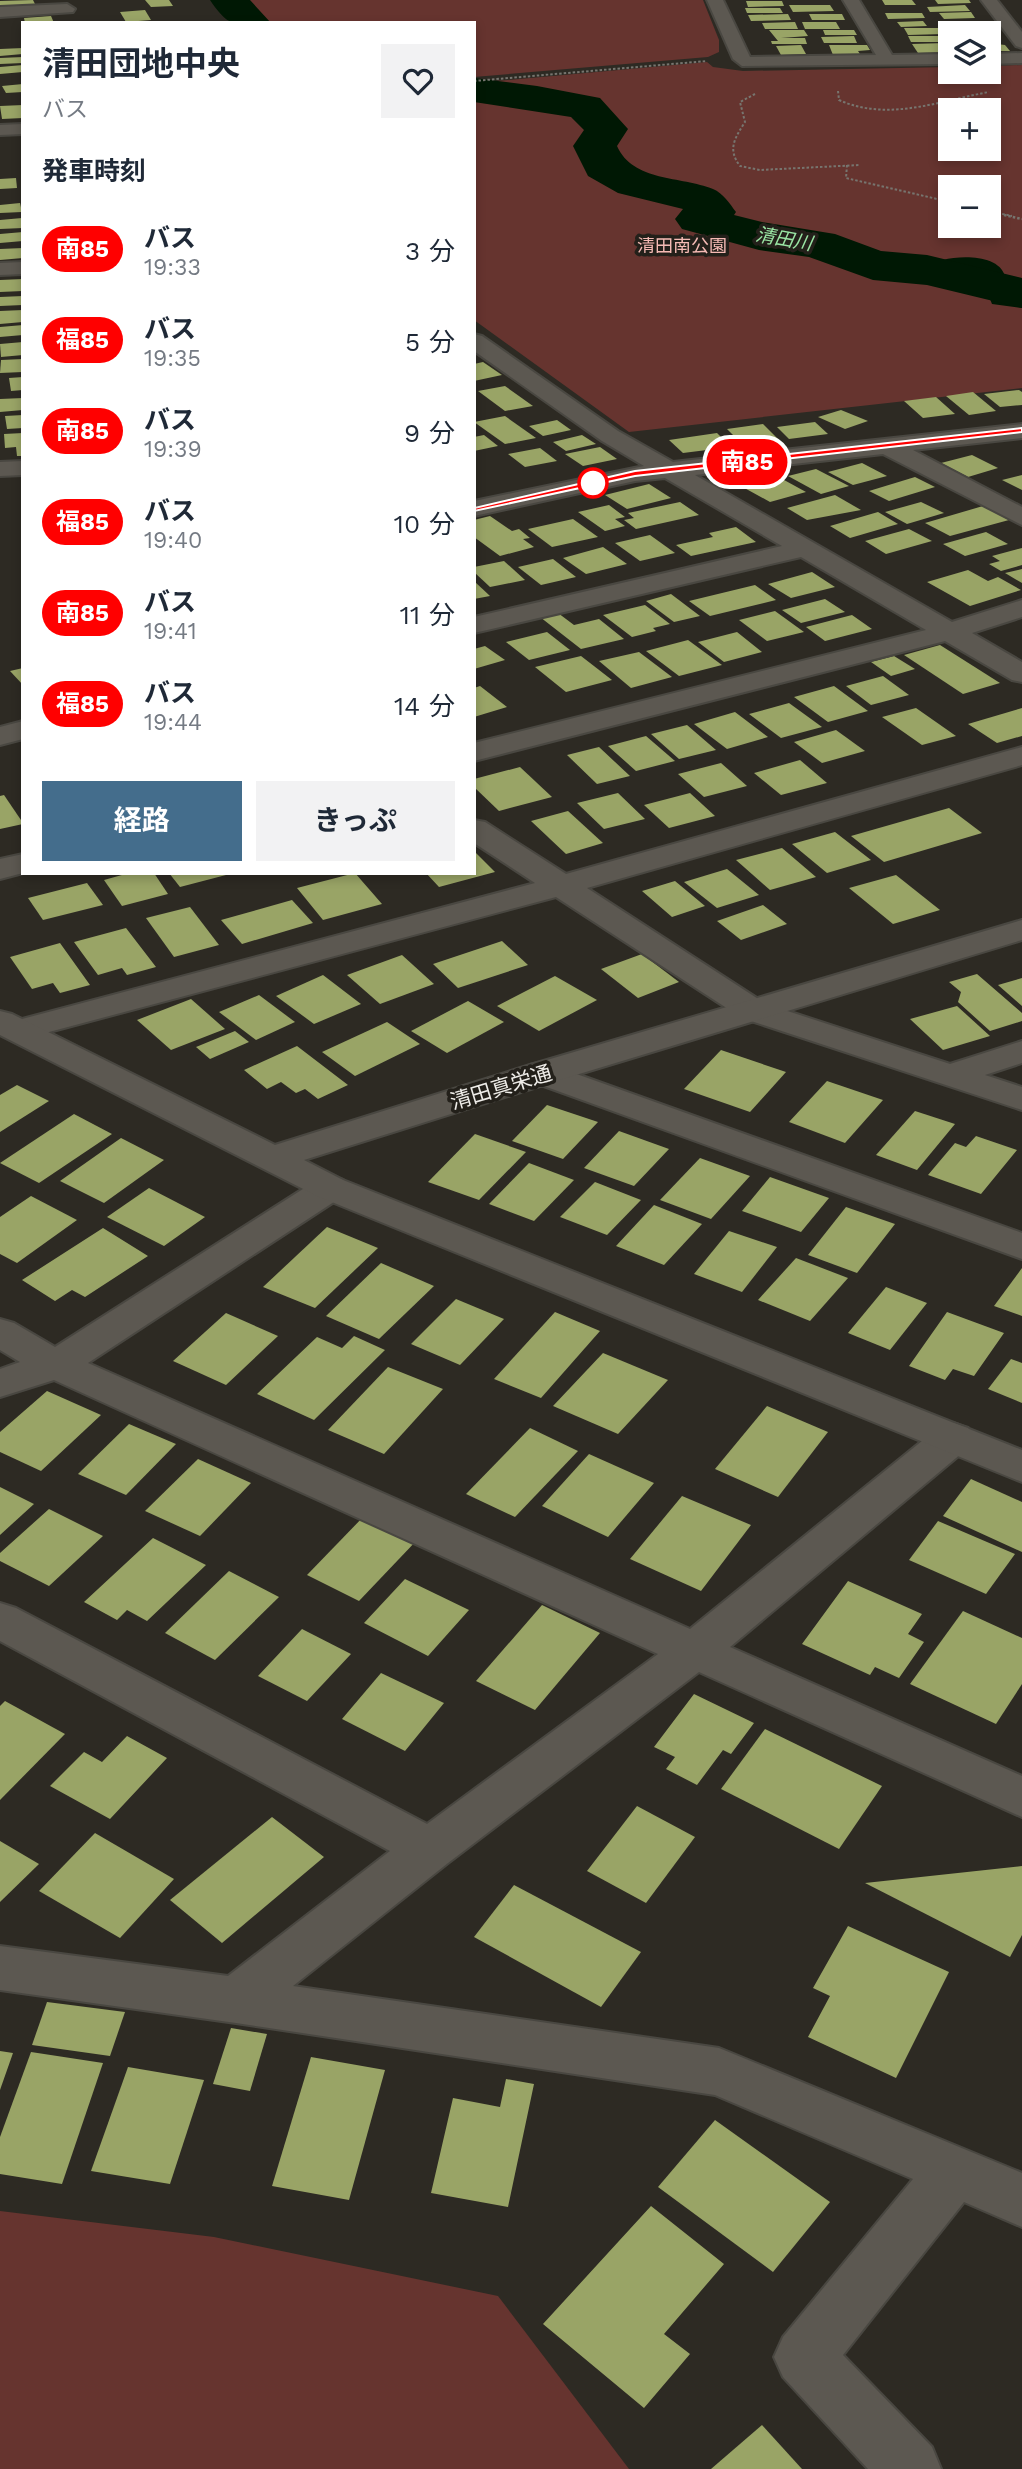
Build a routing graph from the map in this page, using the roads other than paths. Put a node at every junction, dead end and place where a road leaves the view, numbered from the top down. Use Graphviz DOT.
graph roads {
  1 [pos="715,0"];
  2 [pos="851,0"];
  3 [pos="989,0"];
  4 [pos="67,11"];
  5 [pos="0,12"];
  6 [pos="1022,43"];
  7 [pos="1022,58"];
  8 [pos="938,59"];
  9 [pos="1001,59"];
  10 [pos="887,60"];
  11 [pos="21,129"];
  12 [pos="0,130"];
  13 [pos="21,268"];
  14 [pos="0,270"];
  15 [pos="476,342"];
  16 [pos="1022,430"];
  17 [pos="887,446"];
  18 [pos="21,468"];
  19 [pos="0,469"];
  20 [pos="670,471"];
  21 [pos="476,509"];
  22 [pos="1022,517"];
  23 [pos="807,548"];
  24 [pos="1022,608"];
  25 [pos="476,625"];
  26 [pos="949,632"];
  27 [pos="1022,674"];
  28 [pos="21,731"];
  29 [pos="0,736"];
  30 [pos="476,751"];
  31 [pos="1022,756"];
  32 [pos="476,830"];
  33 [pos="21,864"];
  34 [pos="0,869"];
  35 [pos="560,886"];
  36 [pos="1022,930"];
  37 [pos="754,1011"];
  38 [pos="10,1026"];
  39 [pos="1022,1052"];
  40 [pos="543,1073"];
  41 [pos="950,1075"];
  42 [pos="1022,1100"];
  43 [pos="272,1158"];
  44 [pos="330,1188"];
  45 [pos="1022,1247"];
  46 [pos="0,1332"];
  47 [pos="55,1365"];
  48 [pos="0,1383"];
  49 [pos="953,1438"];
  50 [pos="1022,1467"];
  51 [pos="0,1620"];
  52 [pos="693,1652"];
  53 [pos="1022,1797"];
  54 [pos="430,1849"];
  55 [pos="0,1968"];
  56 [pos="236,2000"];
  57 [pos="955,2170"];
  58 [pos="1022,2201"];
  59 [pos="909,2469"];
  1 -- 10 [label="street"];
  2 -- 10 [label="street"];
  3 -- 6 [label="street"];
  4 -- 5 [label="street"];
  7 -- 9 [label="street"];
  8 -- 10 [label="street"];
  11 -- 12 [label="street"];
  13 -- 14 [label="street"];
  15 -- 20 [label="street"];
  16 -- 17 [label="street"];
  17 -- 20 [label="street"];
  17 -- 22 [label="street"];
  18 -- 19 [label="street"];
  20 -- 21 [label="street"];
  20 -- 23 [label="street"];
  23 -- 25 [label="street"];
  23 -- 26 [label="street"];
  24 -- 26 [label="street"];
  26 -- 27 [label="street"];
  26 -- 30 [label="street"];
  28 -- 29 [label="street"];
  31 -- 35 [label="street"];
  32 -- 35 [label="street"];
  33 -- 34 [label="street"];
  35 -- 37 [label="street"];
  35 -- 38 [label="street"];
  36 -- 37 [label="street, 清田真栄通"];
  37 -- 40 [label="street, 清田真栄通"];
  37 -- 41 [label="street"];
  38 -- 43 [label="street"];
  39 -- 41 [label="street"];
  40 -- 43 [label="street, 清田真栄通"];
  40 -- 45 [label="street"];
  41 -- 42 [label="street"];
  43 -- 44 [label="street"];
  44 -- 47 [label="street"];
  44 -- 49 [label="street"];
  46 -- 47 [label="street"];
  47 -- 48 [label="street"];
  47 -- 52 [label="street"];
  49 -- 50 [label="street"];
  49 -- 52 [label="street"];
  51 -- 54 [label="street"];
  52 -- 53 [label="street"];
  52 -- 54 [label="street"];
  54 -- 56 [label="street"];
  55 -- 56 [label="street"];
  56 -- 57 [label="street"];
  57 -- 58 [label="street"];
  57 -- 59 [label="street"];
}
